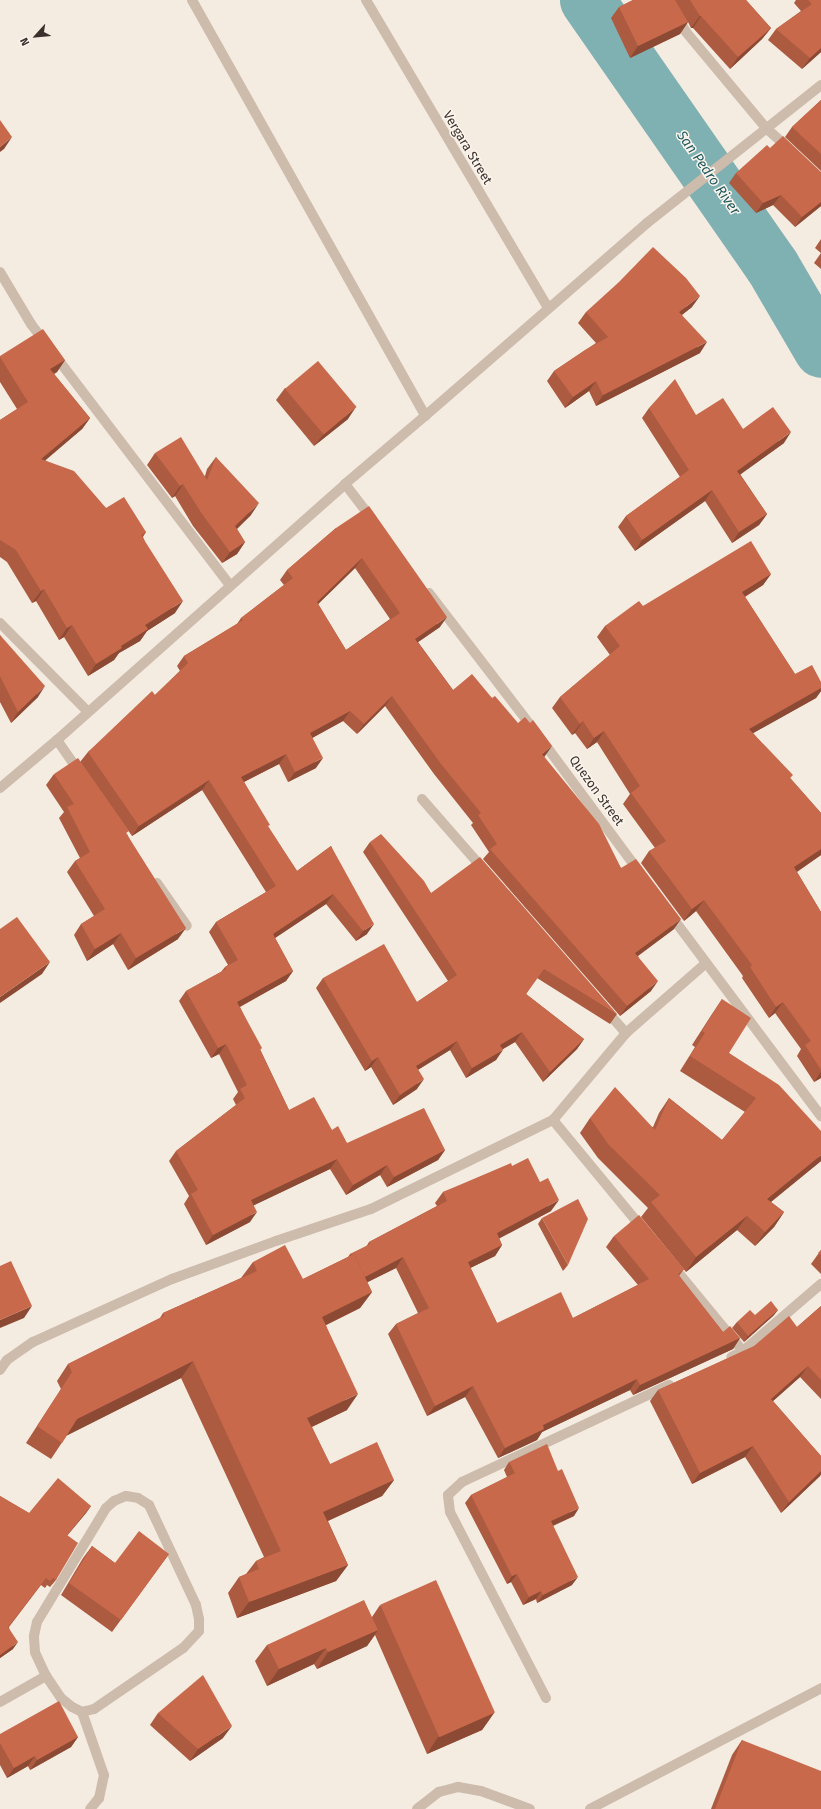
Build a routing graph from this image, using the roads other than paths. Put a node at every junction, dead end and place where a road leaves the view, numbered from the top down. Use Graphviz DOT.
graph roads {
  1 [pos="192,0"];
  2 [pos="366,0"];
  3 [pos="667,0"];
  4 [pos="821,85"];
  5 [pos="766,128"];
  6 [pos="794,154"];
  7 [pos="0,272"];
  8 [pos="548,308"];
  9 [pos="425,416"];
  10 [pos="345,484"];
  11 [pos="378,527"];
  12 [pos="421,583"];
  13 [pos="230,585"];
  14 [pos="0,623"];
  15 [pos="88,712"];
  16 [pos="57,740"];
  17 [pos="84,779"];
  18 [pos="0,788"];
  19 [pos="422,799"];
  20 [pos="151,875"];
  21 [pos="490,877"];
  22 [pos="646,882"];
  23 [pos="665,907"];
  24 [pos="187,926"];
  25 [pos="706,963"];
  26 [pos="600,1003"];
  27 [pos="626,1033"];
  28 [pos="821,1116"];
  29 [pos="553,1120"];
  30 [pos="648,1236"];
  31 [pos="668,1260"];
  32 [pos="821,1284"];
  33 [pos="743,1351"];
  34 [pos="721,1361"];
  35 [pos="0,1370"];
  36 [pos="678,1381"];
  37 [pos="46,1676"];
  38 [pos="821,1688"];
  39 [pos="546,1698"];
  40 [pos="0,1702"];
  41 [pos="82,1712"];
  42 [pos="90,1809"];
  43 [pos="416,1809"];
  44 [pos="530,1809"];
  45 [pos="590,1809"];
  1 -- 9 [label="street"];
  2 -- 8 [label="street, Vergara Street"];
  3 -- 5 [label="street"];
  4 -- 5 [label="street"];
  5 -- 6 [label="street"];
  5 -- 8 [label="street"];
  7 -- 13 [label="street"];
  8 -- 9 [label="street"];
  9 -- 10 [label="street"];
  10 -- 11 [label="street"];
  10 -- 13 [label="street"];
  12 -- 22 [label="street, Quezon Street"];
  13 -- 15 [label="street"];
  14 -- 15 [label="street"];
  15 -- 16 [label="street"];
  16 -- 17 [label="street"];
  16 -- 18 [label="street"];
  19 -- 21 [label="street"];
  20 -- 24 [label="street"];
  23 -- 25 [label="street"];
  25 -- 27 [label="street"];
  25 -- 28 [label="street"];
  26 -- 27 [label="street"];
  27 -- 29 [label="street"];
  29 -- 30 [label="street"];
  29 -- 35 [label="street"];
  31 -- 33 [label="street"];
  32 -- 33 [label="street"];
  33 -- 34 [label="street"];
  36 -- 39 [label="street"];
  37 -- 40 [label="street"];
  37 -- 41 [label="street"];
  37 -- 41 [label="street"];
  38 -- 45 [label="street"];
  41 -- 42 [label="street"];
  43 -- 44 [label="street"];
}
